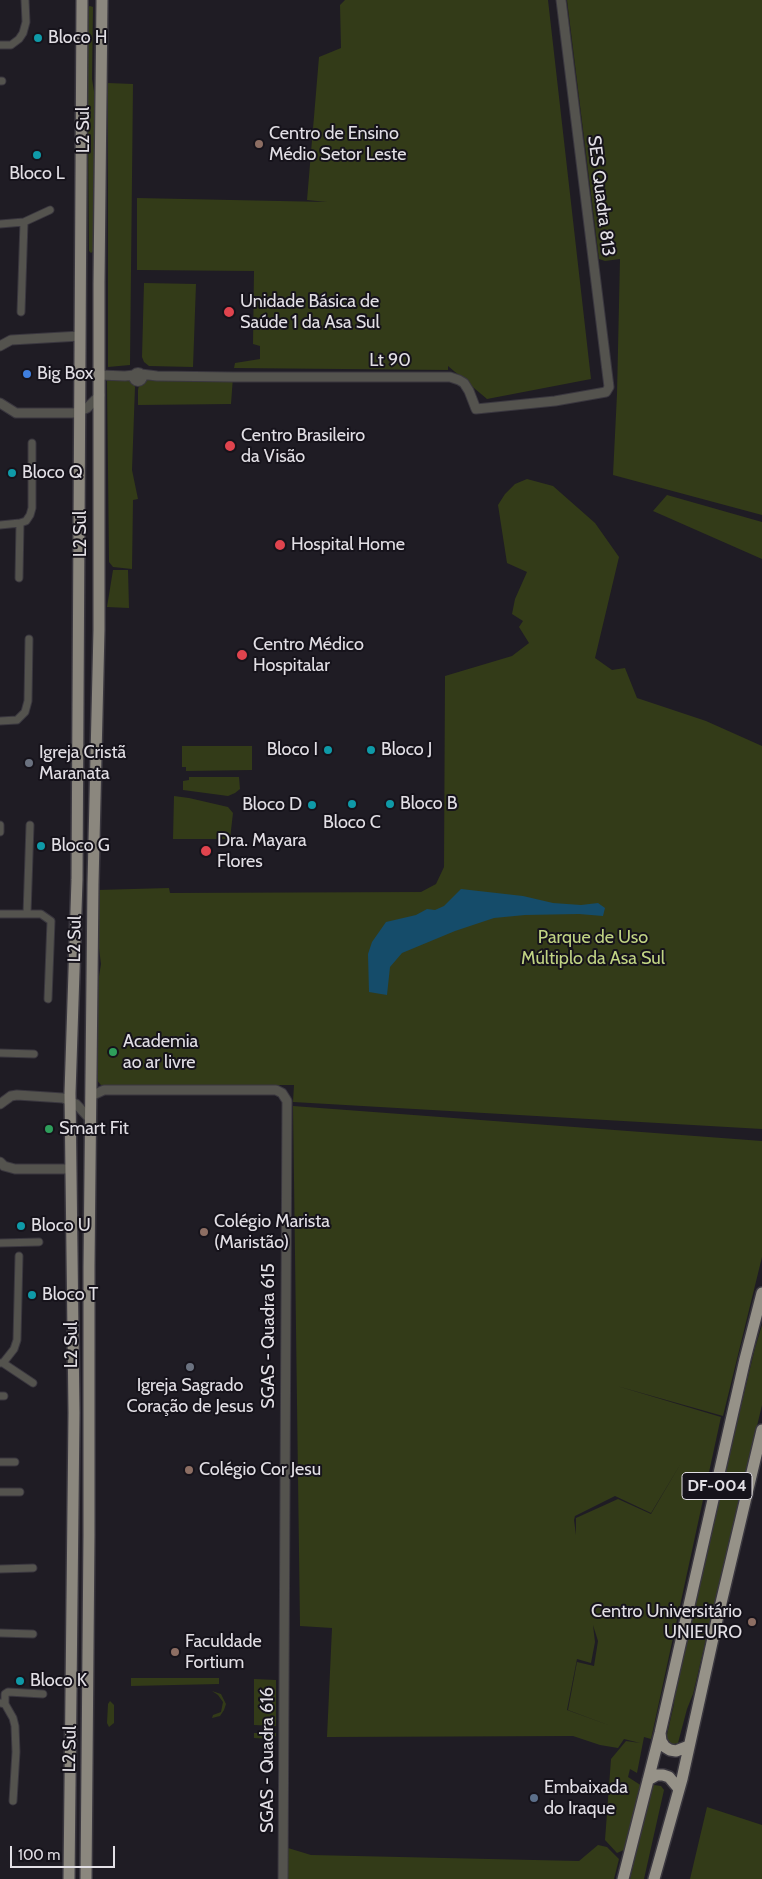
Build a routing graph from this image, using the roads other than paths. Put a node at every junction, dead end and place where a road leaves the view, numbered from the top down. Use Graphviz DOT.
graph roads {
  1 [pos="25,0"];
  2 [pos="82,0"];
  3 [pos="561,0"];
  4 [pos="102,5"];
  5 [pos="82,12"];
  6 [pos="0,45"];
  7 [pos="50,210"];
  8 [pos="24,222"];
  9 [pos="0,224"];
  10 [pos="99,260"];
  11 [pos="81,262"];
  12 [pos="80,282"];
  13 [pos="99,283"];
  14 [pos="21,312"];
  15 [pos="80,336"];
  16 [pos="0,346"];
  17 [pos="100,375"];
  18 [pos="603,394"];
  19 [pos="100,395"];
  20 [pos="0,403"];
  21 [pos="80,411"];
  22 [pos="32,444"];
  23 [pos="79,472"];
  24 [pos="99,474"];
  25 [pos="79,494"];
  26 [pos="98,494"];
  27 [pos="20,523"];
  28 [pos="0,525"];
  29 [pos="19,578"];
  30 [pos="29,639"];
  31 [pos="0,721"];
  32 [pos="0,825"];
  33 [pos="30,825"];
  34 [pos="0,832"];
  35 [pos="0,914"];
  36 [pos="27,914"];
  37 [pos="48,999"];
  38 [pos="72,1042"];
  39 [pos="91,1043"];
  40 [pos="0,1053"];
  41 [pos="34,1054"];
  42 [pos="91,1081"];
  43 [pos="104,1090"];
  44 [pos="91,1096"];
  45 [pos="70,1100"];
  46 [pos="0,1104"];
  47 [pos="90,1119"];
  48 [pos="0,1162"];
  49 [pos="71,1169"];
  50 [pos="72,1229"];
  51 [pos="90,1230"];
  52 [pos="39,1242"];
  53 [pos="0,1243"];
  54 [pos="19,1256"];
  55 [pos="762,1293"];
  56 [pos="1,1363"];
  57 [pos="33,1382"];
  58 [pos="762,1430"];
  59 [pos="0,1462"];
  60 [pos="15,1462"];
  61 [pos="0,1492"];
  62 [pos="20,1492"];
  63 [pos="286,1520"];
  64 [pos="33,1568"];
  65 [pos="0,1569"];
  66 [pos="88,1632"];
  67 [pos="0,1633"];
  68 [pos="33,1634"];
  69 [pos="72,1634"];
  70 [pos="43,1694"];
  71 [pos="2,1704"];
  72 [pos="660,1733"];
  73 [pos="689,1746"];
  74 [pos="648,1780"];
  75 [pos="679,1789"];
  76 [pos="13,1801"];
  77 [pos="71,1815"];
  78 [pos="86,1815"];
  79 [pos="69,1879"];
  80 [pos="86,1879"];
  81 [pos="283,1879"];
  82 [pos="624,1879"];
  83 [pos="654,1879"];
  1 -- 6 [label="street"];
  2 -- 5 [label="main road, L2 Sul"];
  3 -- 18 [label="street, SES Quadra 813"];
  4 -- 5 [label="main road"];
  4 -- 10 [label="main road, L2 Sul"];
  5 -- 11 [label="main road, L2 Sul"];
  7 -- 8 [label="street"];
  8 -- 9 [label="street"];
  8 -- 14 [label="street"];
  10 -- 11 [label="main road"];
  10 -- 13 [label="main road, L2 Sul"];
  11 -- 12 [label="main road, L2 Sul"];
  12 -- 13 [label="main road"];
  12 -- 15 [label="main road, L2 Sul"];
  13 -- 17 [label="main road, L2 Sul"];
  15 -- 16 [label="street"];
  15 -- 21 [label="main road, L2 Sul"];
  17 -- 18 [label="street, Lt 90"];
  17 -- 19 [label="main road, L2 Sul"];
  19 -- 21 [label="street"];
  19 -- 24 [label="main road, L2 Sul"];
  20 -- 21 [label="street"];
  21 -- 23 [label="main road, L2 Sul"];
  22 -- 27 [label="street"];
  23 -- 24 [label="main road"];
  23 -- 25 [label="main road, L2 Sul"];
  24 -- 26 [label="main road, L2 Sul"];
  25 -- 26 [label="main road"];
  25 -- 38 [label="main road, L2 Sul"];
  26 -- 39 [label="main road, L2 Sul"];
  27 -- 28 [label="street"];
  27 -- 29 [label="street"];
  30 -- 31 [label="street"];
  32 -- 34 [label="street"];
  33 -- 36 [label="street"];
  35 -- 36 [label="street"];
  36 -- 37 [label="street"];
  38 -- 39 [label="main road"];
  38 -- 45 [label="main road, L2 Sul"];
  39 -- 42 [label="main road, L2 Sul"];
  40 -- 41 [label="street"];
  42 -- 43 [label="street"];
  42 -- 44 [label="main road, L2 Sul"];
  43 -- 44 [label="street, SGAS - Quadra 615"];
  43 -- 63 [label="street, SGAS - Quadra 615"];
  44 -- 47 [label="main road, L2 Sul"];
  45 -- 46 [label="street"];
  45 -- 47 [label="street"];
  45 -- 49 [label="main road, L2 Sul"];
  47 -- 51 [label="main road, L2 Sul"];
  48 -- 49 [label="street"];
  49 -- 50 [label="main road, L2 Sul"];
  50 -- 51 [label="main road"];
  50 -- 69 [label="main road, L2 Sul"];
  51 -- 66 [label="main road, L2 Sul"];
  52 -- 53 [label="street"];
  54 -- 56 [label="street"];
  55 -- 72 [label="highway, DF-004"];
  56 -- 57 [label="street"];
  58 -- 73 [label="highway, DF-004"];
  59 -- 60 [label="street"];
  61 -- 62 [label="street"];
  63 -- 81 [label="street, SGAS - Quadra 616"];
  64 -- 65 [label="street"];
  66 -- 69 [label="main road"];
  66 -- 78 [label="main road, L2 Sul"];
  67 -- 68 [label="street"];
  69 -- 77 [label="main road, L2 Sul"];
  70 -- 71 [label="street"];
  71 -- 76 [label="street"];
  72 -- 73 [label="highway"];
  72 -- 74 [label="highway, DF-004"];
  73 -- 75 [label="highway, DF-004"];
  74 -- 75 [label="highway"];
  74 -- 82 [label="highway, DF-004"];
  75 -- 83 [label="highway, DF-004"];
  77 -- 78 [label="main road"];
  77 -- 79 [label="main road, L2 Sul"];
  78 -- 80 [label="main road, L2 Sul"];
}
